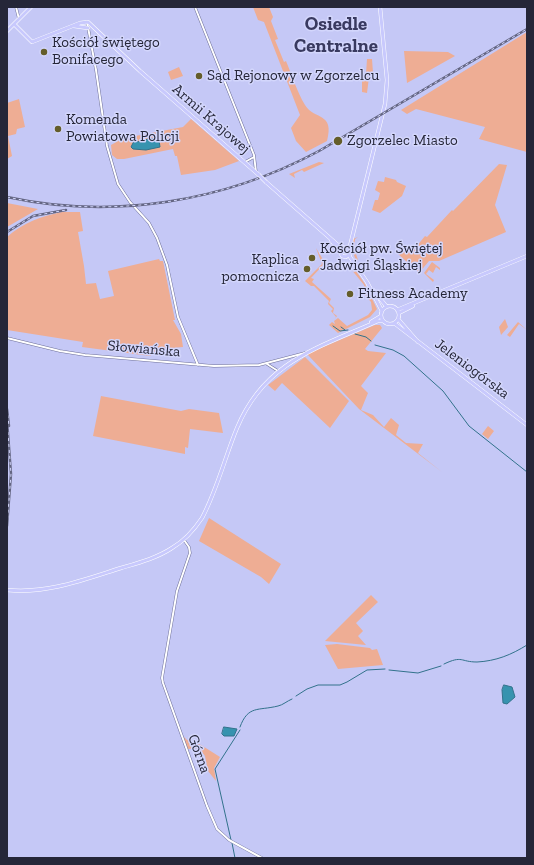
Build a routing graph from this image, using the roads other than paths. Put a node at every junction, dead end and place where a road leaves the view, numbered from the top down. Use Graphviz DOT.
graph roads {
  1 [pos="16,7"];
  2 [pos="31,7"];
  3 [pos="195,7"];
  4 [pos="380,7"];
  5 [pos="19,19"];
  6 [pos="87,22"];
  7 [pos="14,24"];
  8 [pos="73,26"];
  9 [pos="88,28"];
  10 [pos="7,31"];
  11 [pos="254,157"];
  12 [pos="244,163"];
  13 [pos="257,174"];
  14 [pos="323,232"];
  15 [pos="350,240"];
  16 [pos="344,248"];
  17 [pos="340,252"];
  18 [pos="348,253"];
  19 [pos="527,256"];
  20 [pos="367,282"];
  21 [pos="387,307"];
  22 [pos="382,311"];
  23 [pos="398,312"];
  24 [pos="381,316"];
  25 [pos="398,320"];
  26 [pos="383,321"];
  27 [pos="394,324"];
  28 [pos="351,332"];
  29 [pos="7,338"];
  30 [pos="422,346"];
  31 [pos="305,353"];
  32 [pos="266,364"];
  33 [pos="198,365"];
  34 [pos="272,366"];
  35 [pos="278,371"];
  36 [pos="274,375"];
  37 [pos="527,425"];
  38 [pos="184,540"];
  39 [pos="178,544"];
  40 [pos="188,545"];
  41 [pos="7,590"];
  42 [pos="262,858"];
  1 -- 5 [label="street"];
  2 -- 5 [label="main road"];
  3 -- 11 [label="street"];
  4 -- 15 [label="main road"];
  5 -- 7 [label="main road"];
  6 -- 8 [label="main road"];
  6 -- 9 [label="street"];
  6 -- 12 [label="main road, Armii Krajowej"];
  7 -- 8 [label="main road"];
  7 -- 10 [label="main road"];
  8 -- 9 [label="main road"];
  9 -- 33 [label="street"];
  11 -- 12 [label="street"];
  11 -- 13 [label="street"];
  12 -- 13 [label="main road, Armii Krajowej"];
  13 -- 14 [label="main road, Armii Krajowej, bridge"];
  14 -- 16 [label="main road, Armii Krajowej"];
  14 -- 17 [label="main road, Armii Krajowej"];
  15 -- 16 [label="main road"];
  15 -- 18 [label="main road"];
  16 -- 17 [label="main road"];
  16 -- 18 [label="main road, Armii Krajowej"];
  17 -- 18 [label="main road, Armii Krajowej"];
  18 -- 20 [label="main road"];
  19 -- 23 [label="main road"];
  20 -- 21 [label="main road"];
  20 -- 22 [label="main road"];
  21 -- 22 [label="main road"];
  21 -- 23 [label="main road"];
  22 -- 24 [label="main road"];
  23 -- 25 [label="main road"];
  24 -- 26 [label="main road"];
  24 -- 28 [label="main road"];
  25 -- 27 [label="main road"];
  25 -- 30 [label="main road, Jeleniogórska"];
  26 -- 27 [label="main road"];
  26 -- 28 [label="main road"];
  27 -- 30 [label="main road, Jeleniogórska"];
  28 -- 31 [label="main road"];
  29 -- 33 [label="street, Słowiańska"];
  30 -- 37 [label="main road, Jeleniogórska"];
  31 -- 32 [label="street"];
  31 -- 35 [label="main road"];
  32 -- 33 [label="street, Słowiańska"];
  32 -- 34 [label="street, Słowiańska"];
  34 -- 35 [label="street, Słowiańska"];
  34 -- 36 [label="street"];
  35 -- 36 [label="main road"];
  36 -- 38 [label="main road"];
  38 -- 39 [label="main road"];
  38 -- 40 [label="street"];
  39 -- 40 [label="street"];
  39 -- 41 [label="main road"];
  40 -- 42 [label="street, Górna"];
}
